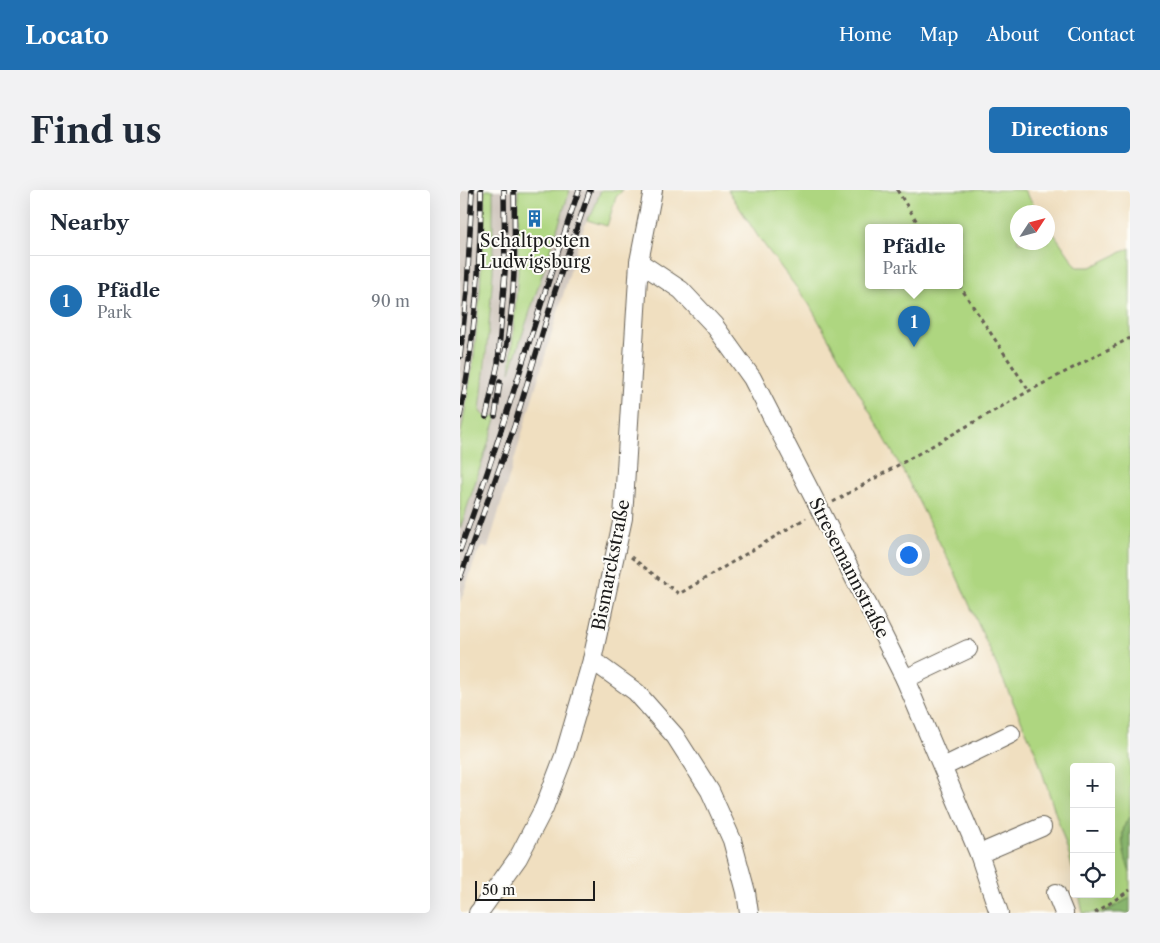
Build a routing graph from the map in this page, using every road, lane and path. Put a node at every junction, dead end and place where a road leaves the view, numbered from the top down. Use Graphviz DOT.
graph roads {
  1 [pos="653,190"];
  2 [pos="897,190"];
  3 [pos="918,224"];
  4 [pos="639,262"];
  5 [pos="962,289"];
  6 [pos="1130,338"];
  7 [pos="1029,390"];
  8 [pos="820,510"];
  9 [pos="617,546"];
  10 [pos="968,649"];
  11 [pos="592,660"];
  12 [pos="905,679"];
  13 [pos="1011,734"];
  14 [pos="943,767"];
  15 [pos="1042,827"];
  16 [pos="979,854"];
  17 [pos="1130,890"];
  18 [pos="1056,893"];
  19 [pos="484,911"];
  20 [pos="749,913"];
  21 [pos="999,913"];
  22 [pos="1064,913"];
  23 [pos="1095,913"];
  1 -- 4 [label="street, Bismarckstraße"];
  2 -- 3 [label="path"];
  4 -- 8 [label="street, Stresemannstraße"];
  4 -- 9 [label="street, Bismarckstraße"];
  5 -- 7 [label="path"];
  6 -- 7 [label="path"];
  7 -- 8 [label="path"];
  8 -- 9 [label="path"];
  8 -- 12 [label="street, Stresemannstraße"];
  9 -- 11 [label="street, Bismarckstraße"];
  10 -- 12 [label="street"];
  11 -- 19 [label="street, Bismarckstraße"];
  11 -- 20 [label="street"];
  12 -- 14 [label="street, Stresemannstraße"];
  13 -- 14 [label="street"];
  14 -- 16 [label="street, Stresemannstraße"];
  15 -- 16 [label="street"];
  16 -- 21 [label="street, Stresemannstraße"];
  17 -- 23 [label="path"];
  18 -- 22 [label="street"];
}
